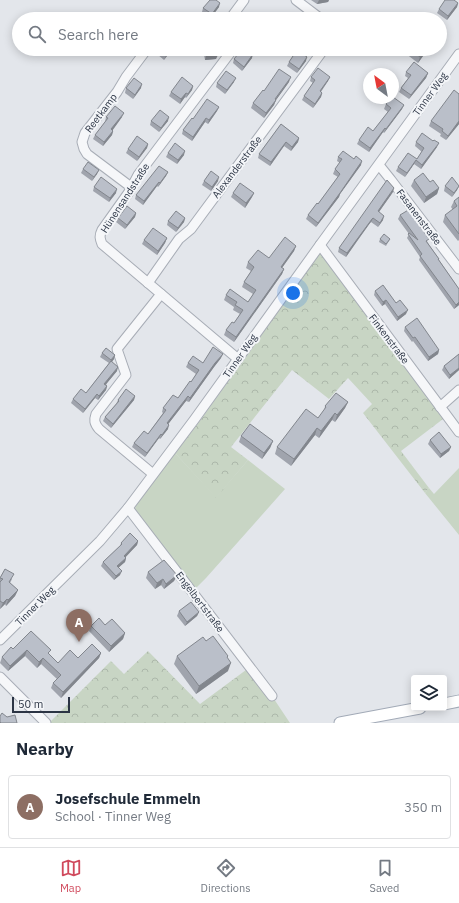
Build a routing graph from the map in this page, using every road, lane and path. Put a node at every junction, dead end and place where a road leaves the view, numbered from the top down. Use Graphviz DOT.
graph roads {
  1 [pos="244,0"];
  2 [pos="296,0"];
  3 [pos="235,12"];
  4 [pos="312,12"];
  5 [pos="459,54"];
  6 [pos="142,56"];
  7 [pos="228,56"];
  8 [pos="319,56"];
  9 [pos="378,165"];
  10 [pos="131,187"];
  11 [pos="320,245"];
  12 [pos="457,263"];
  13 [pos="148,283"];
  14 [pos="161,294"];
  15 [pos="238,359"];
  16 [pos="459,390"];
  17 [pos="440,407"];
  18 [pos="459,432"];
  19 [pos="153,474"];
  20 [pos="128,508"];
  21 [pos="0,640"];
  22 [pos="0,677"];
  23 [pos="272,696"];
  24 [pos="459,701"];
  25 [pos="447,703"];
  26 [pos="411,710"];
  27 [pos="46,723"];
  28 [pos="340,723"];
  1 -- 3 [label="street"];
  2 -- 4 [label="street"];
  5 -- 9 [label="street, Tinner Weg"];
  6 -- 10 [label="street, Reetkamp"];
  7 -- 10 [label="street, Hünensandstraße"];
  8 -- 13 [label="street, Alexanderstraße"];
  9 -- 11 [label="street, Tinner Weg"];
  9 -- 12 [label="street, Fasanenstraße"];
  10 -- 13 [label="street, Hünensandstraße"];
  11 -- 15 [label="street, Tinner Weg"];
  11 -- 17 [label="street, Finkenstraße"];
  13 -- 14 [label="street, Hünensandstraße"];
  14 -- 15 [label="street, Hünensandstraße"];
  14 -- 19 [label="street"];
  15 -- 19 [label="street, Tinner Weg"];
  16 -- 17 [label="street"];
  17 -- 18 [label="street, Finkenstraße"];
  19 -- 20 [label="street, Tinner Weg"];
  20 -- 21 [label="street, Tinner Weg"];
  20 -- 23 [label="street, Engelbertstraße"];
  22 -- 27 [label="street"];
  24 -- 25 [label="main road"];
  26 -- 28 [label="main road"];
}
